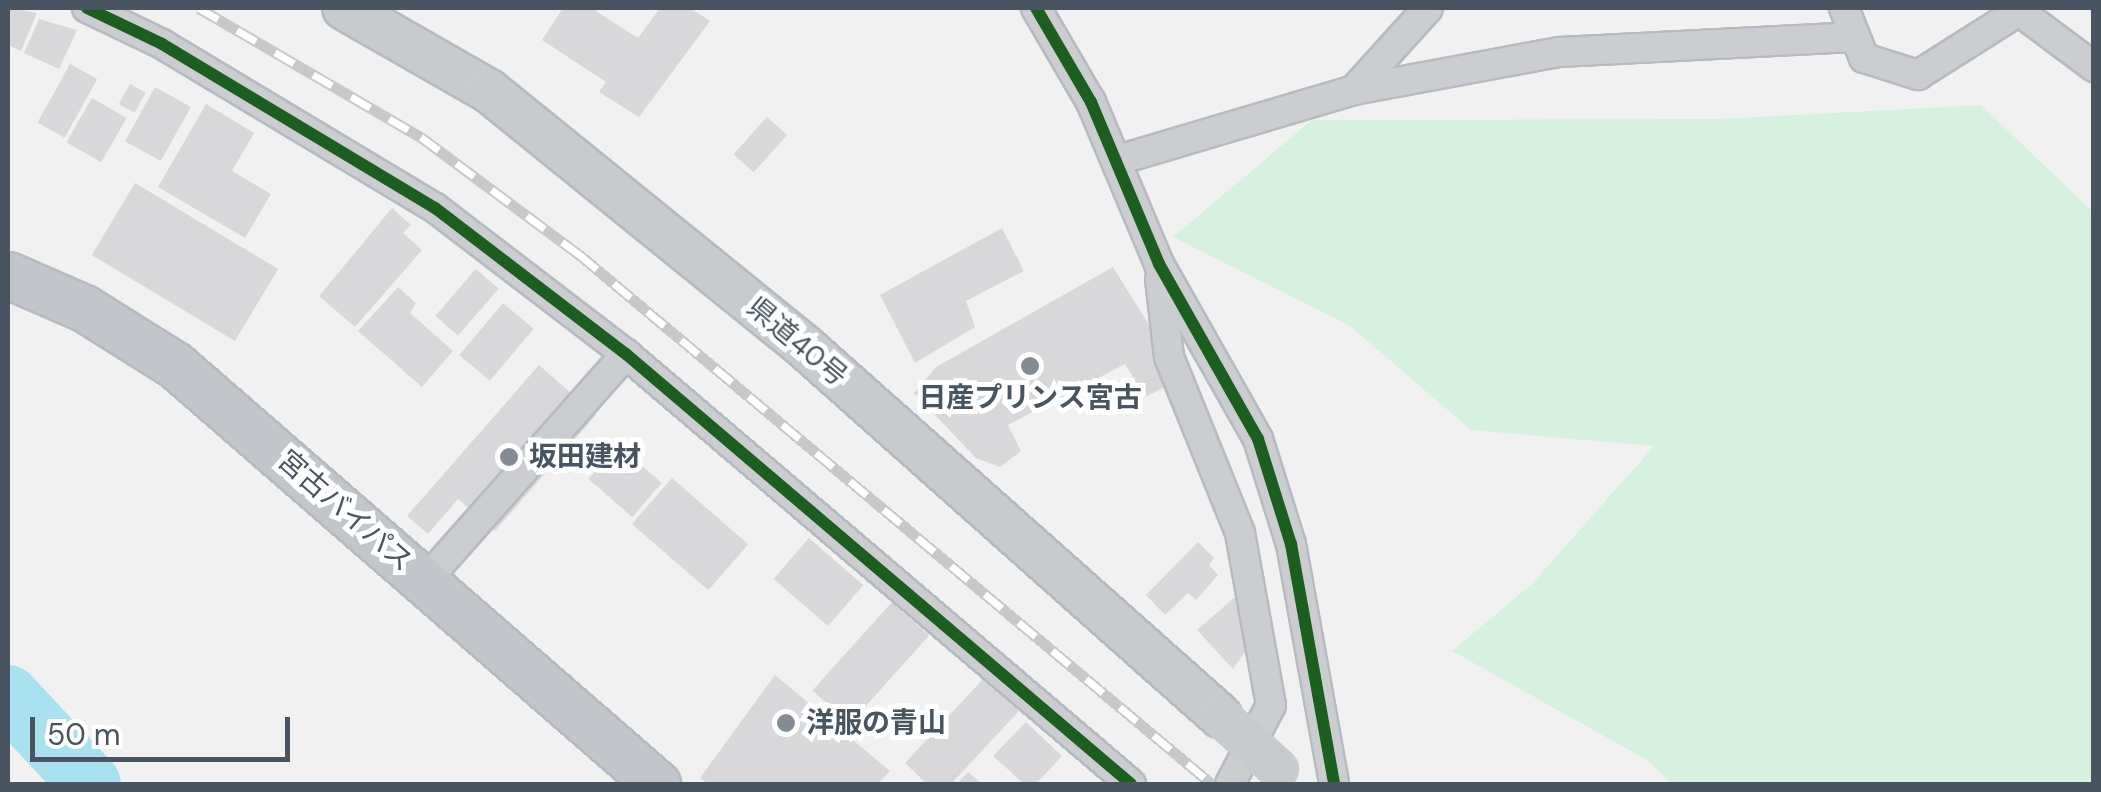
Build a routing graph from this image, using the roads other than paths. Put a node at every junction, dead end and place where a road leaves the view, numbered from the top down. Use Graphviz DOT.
graph roads {
  1 [pos="87,8"];
  2 [pos="344,8"];
  3 [pos="1036,8"];
  4 [pos="1428,8"];
  5 [pos="1844,8"];
  6 [pos="2019,9"];
  7 [pos="1854,37"];
  8 [pos="2094,68"];
  9 [pos="1354,90"];
  10 [pos="1118,160"];
  11 [pos="1158,264"];
  12 [pos="8,275"];
  13 [pos="626,354"];
  14 [pos="426,580"];
  15 [pos="1287,777"];
  16 [pos="657,784"];
  17 [pos="1131,784"];
  18 [pos="1230,784"];
  19 [pos="1334,784"];
  1 -- 13 [label="street"];
  2 -- 15 [label="main road, 県道40号, bridge"];
  3 -- 10 [label="street"];
  4 -- 9 [label="street"];
  5 -- 7 [label="street"];
  6 -- 7 [label="street"];
  6 -- 8 [label="street"];
  7 -- 9 [label="street"];
  9 -- 10 [label="street"];
  10 -- 11 [label="street"];
  11 -- 18 [label="street"];
  11 -- 19 [label="street"];
  12 -- 14 [label="highway, 宮古バイパス"];
  13 -- 14 [label="street"];
  13 -- 17 [label="street"];
  14 -- 16 [label="highway, 宮古バイパス"];
}
